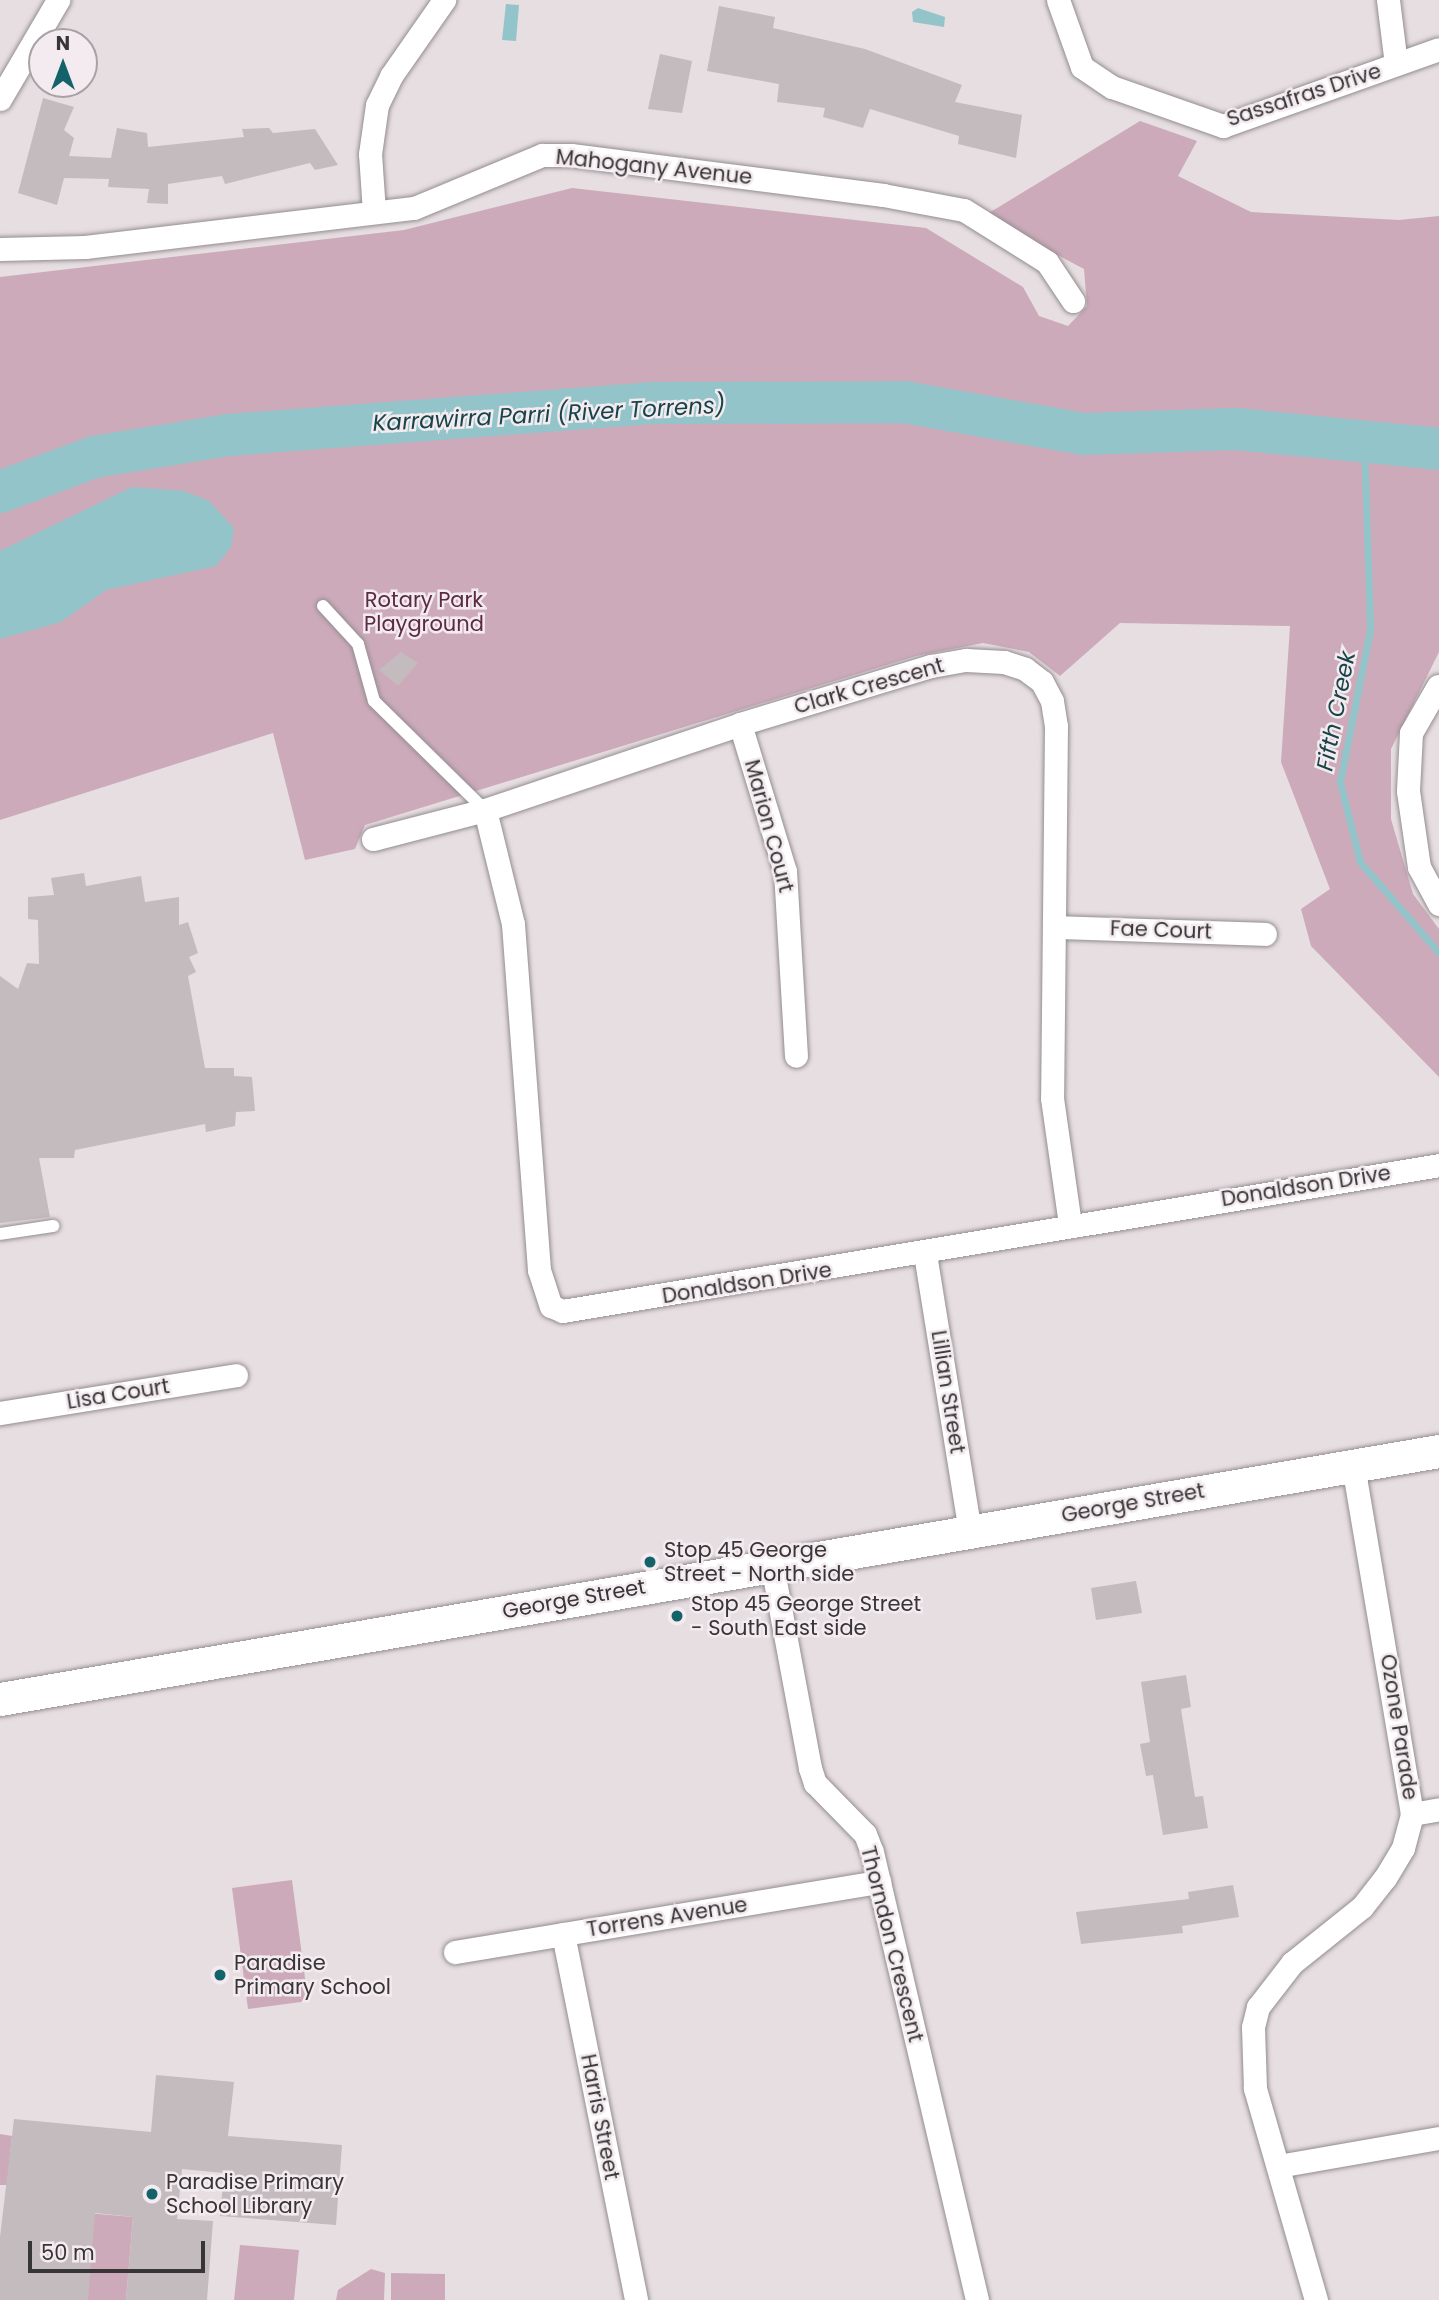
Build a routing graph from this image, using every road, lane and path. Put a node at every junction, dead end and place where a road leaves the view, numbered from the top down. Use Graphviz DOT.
graph roads {
  1 [pos="58,0"];
  2 [pos="444,0"];
  3 [pos="1058,0"];
  4 [pos="1388,0"];
  5 [pos="1439,49"];
  6 [pos="1396,64"];
  7 [pos="0,99"];
  8 [pos="374,212"];
  9 [pos="0,249"];
  10 [pos="1073,301"];
  11 [pos="323,606"];
  12 [pos="1438,686"];
  13 [pos="740,724"];
  14 [pos="485,810"];
  15 [pos="373,839"];
  16 [pos="1439,904"];
  17 [pos="1056,927"];
  18 [pos="1265,934"];
  19 [pos="796,1056"];
  20 [pos="1439,1165"];
  21 [pos="1070,1224"];
  22 [pos="53,1226"];
  23 [pos="0,1234"];
  24 [pos="925,1254"];
  25 [pos="236,1374"];
  26 [pos="0,1413"];
  27 [pos="1439,1451"];
  28 [pos="1353,1466"];
  29 [pos="970,1531"];
  30 [pos="772,1565"];
  31 [pos="0,1699"];
  32 [pos="1439,1809"];
  33 [pos="1412,1814"];
  34 [pos="879,1882"];
  35 [pos="563,1934"];
  36 [pos="454,1952"];
  37 [pos="1439,2138"];
  38 [pos="1278,2166"];
  39 [pos="636,2300"];
  40 [pos="976,2300"];
  41 [pos="1316,2300"];
  1 -- 7 [label="street"];
  2 -- 8 [label="street"];
  3 -- 6 [label="street, Sassafras Drive"];
  4 -- 6 [label="street"];
  5 -- 6 [label="street, Sassafras Drive"];
  8 -- 9 [label="street, Mahogany Avenue"];
  8 -- 10 [label="street, Mahogany Avenue"];
  11 -- 14 [label="lane"];
  12 -- 16 [label="street"];
  13 -- 14 [label="street, Clark Crescent"];
  13 -- 17 [label="street, Clark Crescent"];
  13 -- 19 [label="street, Marion Court"];
  14 -- 15 [label="street, Clark Crescent"];
  14 -- 24 [label="street, Donaldson Drive"];
  17 -- 18 [label="street, Fae Court"];
  17 -- 21 [label="street, Clark Crescent"];
  20 -- 21 [label="street, Donaldson Drive"];
  21 -- 24 [label="street, Donaldson Drive"];
  22 -- 23 [label="lane"];
  24 -- 29 [label="street, Lillian Street"];
  25 -- 26 [label="street, Lisa Court"];
  27 -- 28 [label="street, George Street"];
  28 -- 29 [label="street, George Street"];
  28 -- 33 [label="street, Ozone Parade"];
  29 -- 30 [label="street, George Street"];
  30 -- 31 [label="street, George Street"];
  30 -- 34 [label="street, Thorndon Crescent"];
  32 -- 33 [label="street"];
  33 -- 38 [label="street, Ozone Parade"];
  34 -- 35 [label="street, Torrens Avenue"];
  34 -- 40 [label="street, Thorndon Crescent"];
  35 -- 36 [label="street, Torrens Avenue"];
  35 -- 39 [label="street, Harris Street"];
  37 -- 38 [label="street"];
  38 -- 41 [label="street, Ozone Parade"];
}
